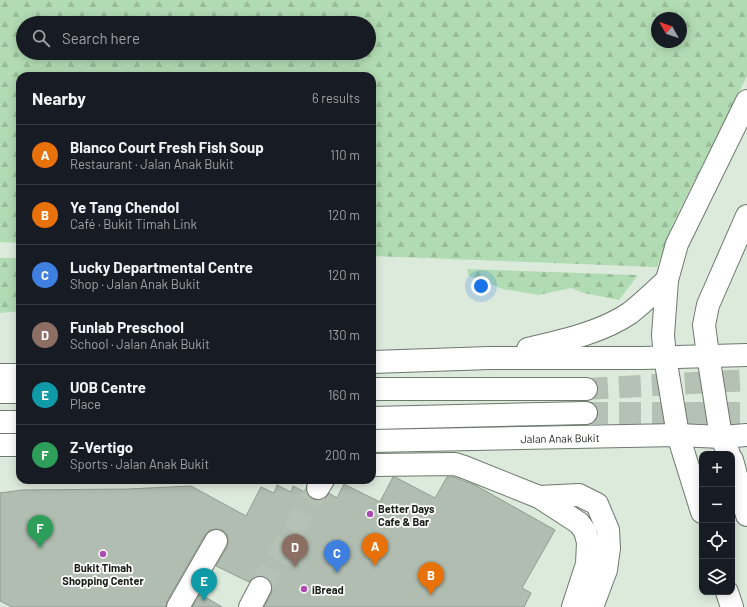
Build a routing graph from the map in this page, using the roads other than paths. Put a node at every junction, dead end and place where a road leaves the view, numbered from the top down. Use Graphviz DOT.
graph roads {
  1 [pos="747,101"];
  2 [pos="747,216"];
  3 [pos="667,280"];
  4 [pos="747,354"];
  5 [pos="708,355"];
  6 [pos="665,356"];
  7 [pos="490,358"];
  8 [pos="376,362"];
  9 [pos="16,374"];
  10 [pos="0,375"];
  11 [pos="376,389"];
  12 [pos="586,389"];
  13 [pos="0,392"];
  14 [pos="16,392"];
  15 [pos="586,413"];
  16 [pos="376,418"];
  17 [pos="0,422"];
  18 [pos="16,422"];
  19 [pos="678,435"];
  20 [pos="747,435"];
  21 [pos="376,441"];
  22 [pos="0,445"];
  23 [pos="16,445"];
  24 [pos="725,445"];
  25 [pos="376,465"];
  26 [pos="735,471"];
  27 [pos="539,497"];
  28 [pos="699,502"];
  29 [pos="747,515"];
  30 [pos="216,542"];
  31 [pos="597,567"];
  32 [pos="260,588"];
  33 [pos="728,595"];
  34 [pos="178,607"];
  35 [pos="250,607"];
  36 [pos="573,607"];
  37 [pos="592,607"];
  38 [pos="732,607"];
  1 -- 3 [label="main road"];
  2 -- 5 [label="main road"];
  3 -- 6 [label="main road"];
  3 -- 7 [label="main road"];
  4 -- 5 [label="main road"];
  5 -- 6 [label="main road"];
  5 -- 24 [label="main road"];
  6 -- 7 [label="main road"];
  6 -- 19 [label="main road"];
  7 -- 8 [label="main road"];
  9 -- 10 [label="main road"];
  11 -- 12 [label="main road"];
  13 -- 14 [label="main road"];
  15 -- 16 [label="main road"];
  17 -- 18 [label="main road"];
  19 -- 21 [label="main road, Jalan Anak Bukit"];
  19 -- 24 [label="main road, Jalan Anak Bukit"];
  19 -- 28 [label="main road"];
  20 -- 24 [label="main road, Jalan Anak Bukit"];
  22 -- 23 [label="main road"];
  25 -- 27 [label="main road"];
  26 -- 29 [label="main road"];
  27 -- 31 [label="main road"];
  27 -- 31 [label="main road"];
  30 -- 34 [label="main road"];
  31 -- 36 [label="main road"];
  31 -- 37 [label="main road"];
  32 -- 35 [label="main road"];
  33 -- 38 [label="main road"];
}
